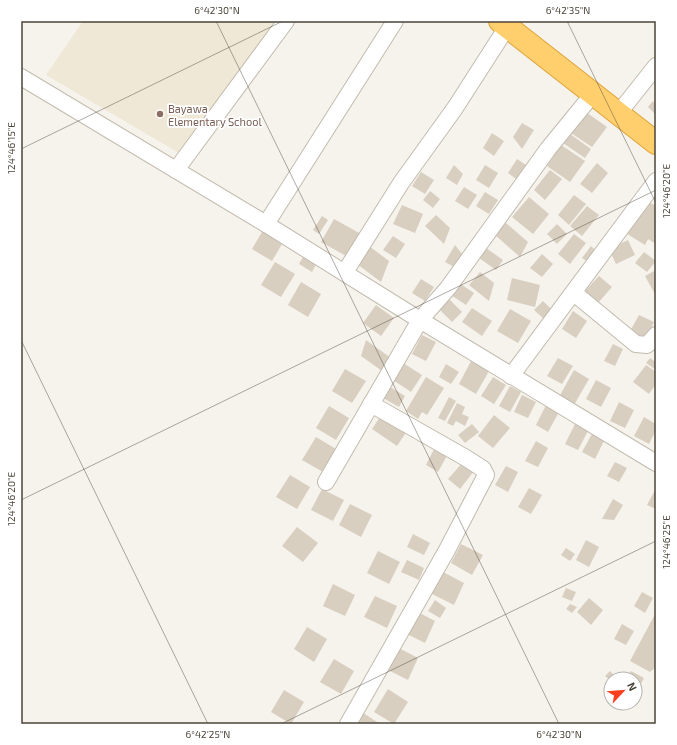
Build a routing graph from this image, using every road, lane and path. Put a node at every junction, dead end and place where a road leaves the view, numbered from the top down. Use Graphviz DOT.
graph roads {
  1 [pos="286,21"];
  2 [pos="395,21"];
  3 [pos="503,24"];
  4 [pos="656,66"];
  5 [pos="21,76"];
  6 [pos="592,94"];
  7 [pos="618,114"];
  8 [pos="656,143"];
  9 [pos="176,170"];
  10 [pos="656,181"];
  11 [pos="266,224"];
  12 [pos="345,272"];
  13 [pos="574,294"];
  14 [pos="420,320"];
  15 [pos="656,335"];
  16 [pos="510,376"];
  17 [pos="371,404"];
  18 [pos="656,463"];
  19 [pos="326,482"];
  20 [pos="348,724"];
  1 -- 9 [label="street"];
  2 -- 11 [label="street"];
  3 -- 6 [label="highway"];
  3 -- 12 [label="street"];
  4 -- 7 [label="street"];
  5 -- 9 [label="street"];
  6 -- 7 [label="highway"];
  6 -- 14 [label="street"];
  7 -- 8 [label="highway"];
  9 -- 11 [label="street"];
  10 -- 13 [label="street"];
  11 -- 12 [label="street"];
  12 -- 14 [label="street"];
  13 -- 15 [label="street"];
  13 -- 16 [label="street"];
  14 -- 16 [label="street"];
  14 -- 17 [label="street"];
  16 -- 18 [label="street"];
  17 -- 19 [label="street"];
  17 -- 20 [label="street"];
}
